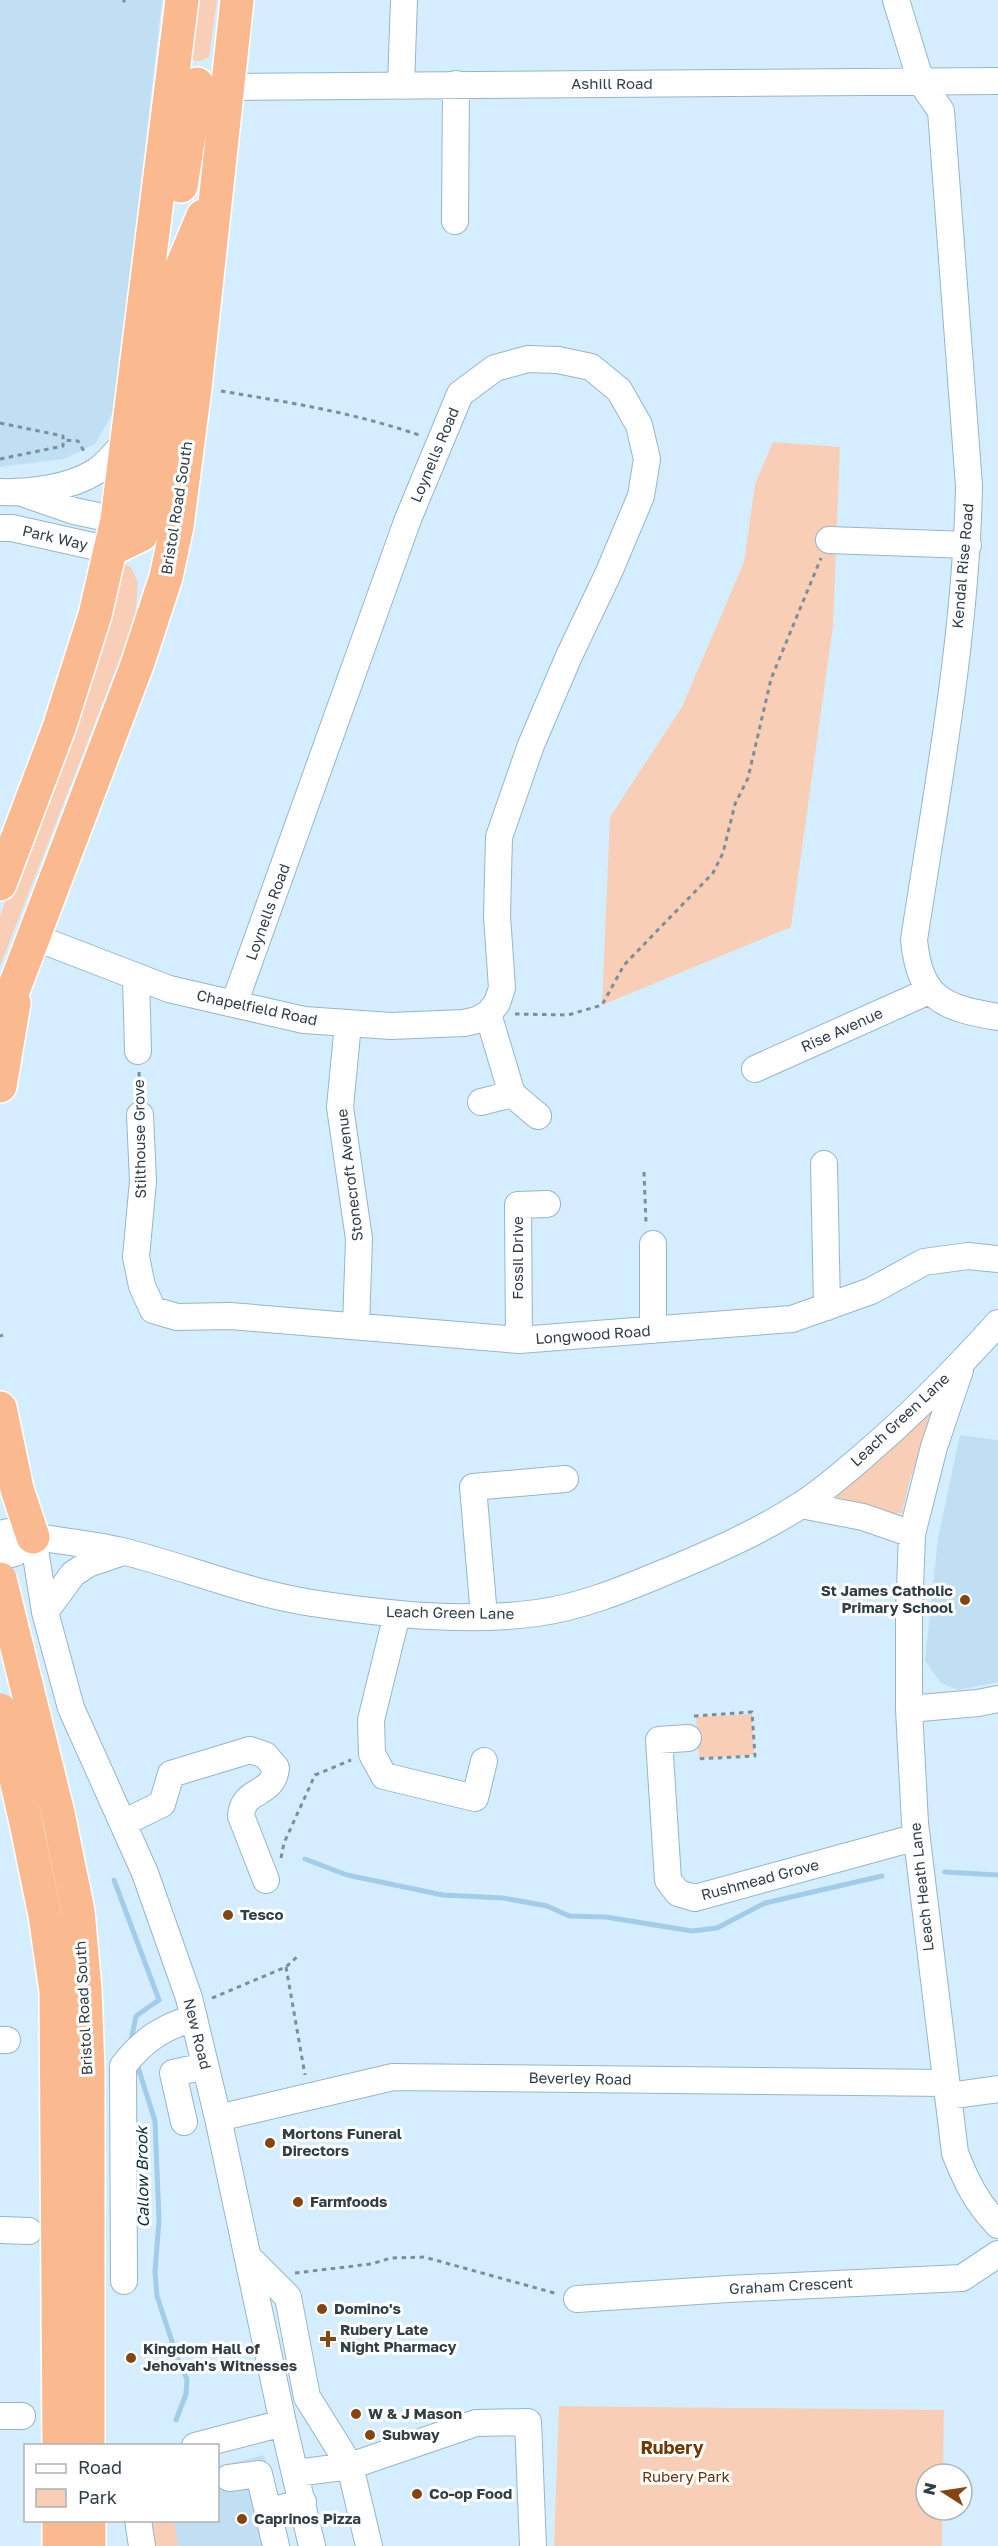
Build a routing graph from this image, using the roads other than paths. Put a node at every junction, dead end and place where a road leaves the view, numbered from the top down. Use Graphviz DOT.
graph roads {
  1 [pos="182,0"];
  2 [pos="237,0"];
  3 [pos="404,0"];
  4 [pos="896,0"];
  5 [pos="998,81"];
  6 [pos="921,82"];
  7 [pos="199,84"];
  8 [pos="456,84"];
  9 [pos="401,85"];
  10 [pos="217,181"];
  11 [pos="455,221"];
  12 [pos="129,438"];
  13 [pos="9,492"];
  14 [pos="0,528"];
  15 [pos="123,535"];
  16 [pos="829,540"];
  17 [pos="968,545"];
  18 [pos="166,578"];
  19 [pos="0,884"];
  20 [pos="34,937"];
  21 [pos="19,974"];
  22 [pos="136,978"];
  23 [pos="929,991"];
  24 [pos="234,1004"];
  25 [pos="488,1014"];
  26 [pos="998,1017"];
  27 [pos="348,1024"];
  28 [pos="0,1025"];
  29 [pos="138,1051"];
  30 [pos="755,1069"];
  31 [pos="0,1086"];
  32 [pos="512,1094"];
  33 [pos="481,1102"];
  34 [pos="140,1115"];
  35 [pos="538,1116"];
  36 [pos="824,1164"];
  37 [pos="547,1204"];
  38 [pos="653,1244"];
  39 [pos="998,1259"];
  40 [pos="827,1306"];
  41 [pos="998,1323"];
  42 [pos="356,1326"];
  43 [pos="653,1330"];
  44 [pos="519,1340"];
  45 [pos="963,1362"];
  46 [pos="0,1408"];
  47 [pos="565,1479"];
  48 [pos="801,1505"];
  49 [pos="0,1534"];
  50 [pos="912,1534"];
  51 [pos="33,1537"];
  52 [pos="123,1551"];
  53 [pos="0,1557"];
  54 [pos="0,1579"];
  55 [pos="45,1612"];
  56 [pos="397,1614"];
  57 [pos="484,1616"];
  58 [pos="998,1699"];
  59 [pos="909,1709"];
  60 [pos="0,1710"];
  61 [pos="692,1729"];
  62 [pos="484,1761"];
  63 [pos="123,1822"];
  64 [pos="917,1837"];
  65 [pos="266,1880"];
  66 [pos="193,2012"];
  67 [pos="206,2066"];
  68 [pos="947,2089"];
  69 [pos="998,2089"];
  70 [pos="218,2118"];
  71 [pos="184,2122"];
  72 [pos="998,2225"];
  73 [pos="0,2230"];
  74 [pos="29,2231"];
  75 [pos="998,2254"];
  76 [pos="248,2257"];
  77 [pos="124,2281"];
  78 [pos="577,2299"];
  79 [pos="283,2423"];
  80 [pos="59,2444"];
  81 [pos="88,2444"];
  82 [pos="199,2444"];
  83 [pos="350,2466"];
  84 [pos="296,2473"];
  85 [pos="229,2478"];
  86 [pos="303,2502"];
  87 [pos="268,2512"];
  88 [pos="59,2522"];
  89 [pos="89,2522"];
  90 [pos="138,2522"];
  91 [pos="59,2546"];
  92 [pos="89,2546"];
  93 [pos="142,2546"];
  94 [pos="276,2546"];
  95 [pos="312,2546"];
  96 [pos="369,2546"];
  97 [pos="533,2546"];
  1 -- 7 [label="highway, Bristol Road South"];
  2 -- 7 [label="highway, Bristol Road South"];
  3 -- 9 [label="street"];
  4 -- 6 [label="street, Kendal Rise Road"];
  5 -- 6 [label="street, Ashill Road"];
  6 -- 8 [label="street, Ashill Road"];
  6 -- 17 [label="street, Kendal Rise Road"];
  7 -- 9 [label="street, Ashill Road"];
  7 -- 10 [label="highway, Bristol Road South"];
  7 -- 12 [label="highway"];
  8 -- 9 [label="street, Ashill Road"];
  8 -- 11 [label="street"];
  10 -- 15 [label="highway"];
  10 -- 18 [label="highway, Bristol Road South"];
  12 -- 13 [label="street, Park Way"];
  12 -- 15 [label="highway"];
  13 -- 15 [label="street, Park Way"];
  14 -- 15 [label="street, Park Way"];
  15 -- 18 [label="highway"];
  15 -- 19 [label="highway"];
  16 -- 17 [label="street"];
  17 -- 23 [label="street, Kendal Rise Road"];
  18 -- 20 [label="highway, Bristol Road South"];
  20 -- 21 [label="highway, Bristol Road South"];
  20 -- 22 [label="street, Chapelfield Road"];
  21 -- 28 [label="highway, Bristol Road South"];
  21 -- 31 [label="highway"];
  22 -- 24 [label="street, Chapelfield Road"];
  22 -- 29 [label="street"];
  23 -- 26 [label="street"];
  23 -- 30 [label="street, Rise Avenue"];
  24 -- 25 [label="street, Loynells Road"];
  24 -- 27 [label="street, Chapelfield Road"];
  25 -- 27 [label="street, Chapelfield Road"];
  25 -- 32 [label="street"];
  27 -- 42 [label="street, Stonecroft Avenue"];
  32 -- 33 [label="street"];
  32 -- 35 [label="street"];
  34 -- 42 [label="street, Stilthouse Grove"];
  36 -- 40 [label="street"];
  37 -- 44 [label="street, Fossil Drive"];
  38 -- 43 [label="street"];
  39 -- 40 [label="street, Longwood Road"];
  40 -- 43 [label="street, Longwood Road"];
  41 -- 45 [label="street, Leach Green Lane"];
  42 -- 44 [label="street, Longwood Road"];
  43 -- 44 [label="street, Longwood Road"];
  45 -- 48 [label="street, Leach Green Lane"];
  45 -- 50 [label="street, Leach Heath Lane"];
  46 -- 51 [label="highway"];
  47 -- 57 [label="street"];
  48 -- 50 [label="street"];
  48 -- 57 [label="street, Leach Green Lane"];
  49 -- 51 [label="street, Leach Green Lane"];
  50 -- 59 [label="street, Leach Heath Lane"];
  51 -- 52 [label="street, Leach Green Lane"];
  51 -- 53 [label="street"];
  51 -- 55 [label="street, New Road"];
  52 -- 55 [label="street"];
  52 -- 56 [label="street, Leach Green Lane"];
  54 -- 81 [label="highway, Bristol Road South, bridge"];
  55 -- 63 [label="street, New Road"];
  56 -- 57 [label="street, Leach Green Lane"];
  56 -- 62 [label="street"];
  58 -- 59 [label="street"];
  59 -- 64 [label="street, Leach Heath Lane"];
  60 -- 80 [label="highway, Bristol Road South, bridge"];
  61 -- 64 [label="street, Rushmead Grove"];
  63 -- 65 [label="street"];
  63 -- 66 [label="street, New Road"];
  64 -- 68 [label="street, Leach Heath Lane"];
  66 -- 67 [label="street, New Road"];
  66 -- 77 [label="street"];
  67 -- 70 [label="street, New Road"];
  67 -- 71 [label="street"];
  68 -- 69 [label="street, Beverley Road"];
  68 -- 70 [label="street, Beverley Road"];
  68 -- 72 [label="street, Leach Heath Lane"];
  70 -- 76 [label="street, New Road"];
  73 -- 74 [label="street"];
  75 -- 78 [label="street, Graham Crescent"];
  76 -- 79 [label="street, New Road"];
  76 -- 83 [label="street"];
  79 -- 82 [label="street"];
  79 -- 84 [label="street, New Road"];
  83 -- 84 [label="street"];
  83 -- 96 [label="street"];
  83 -- 97 [label="street"];
  84 -- 86 [label="street, New Road"];
  85 -- 87 [label="street"];
  86 -- 87 [label="street"];
  86 -- 95 [label="street, New Road"];
  87 -- 94 [label="street"];
  88 -- 91 [label="highway"];
  89 -- 92 [label="highway"];
  90 -- 93 [label="street"];
}
